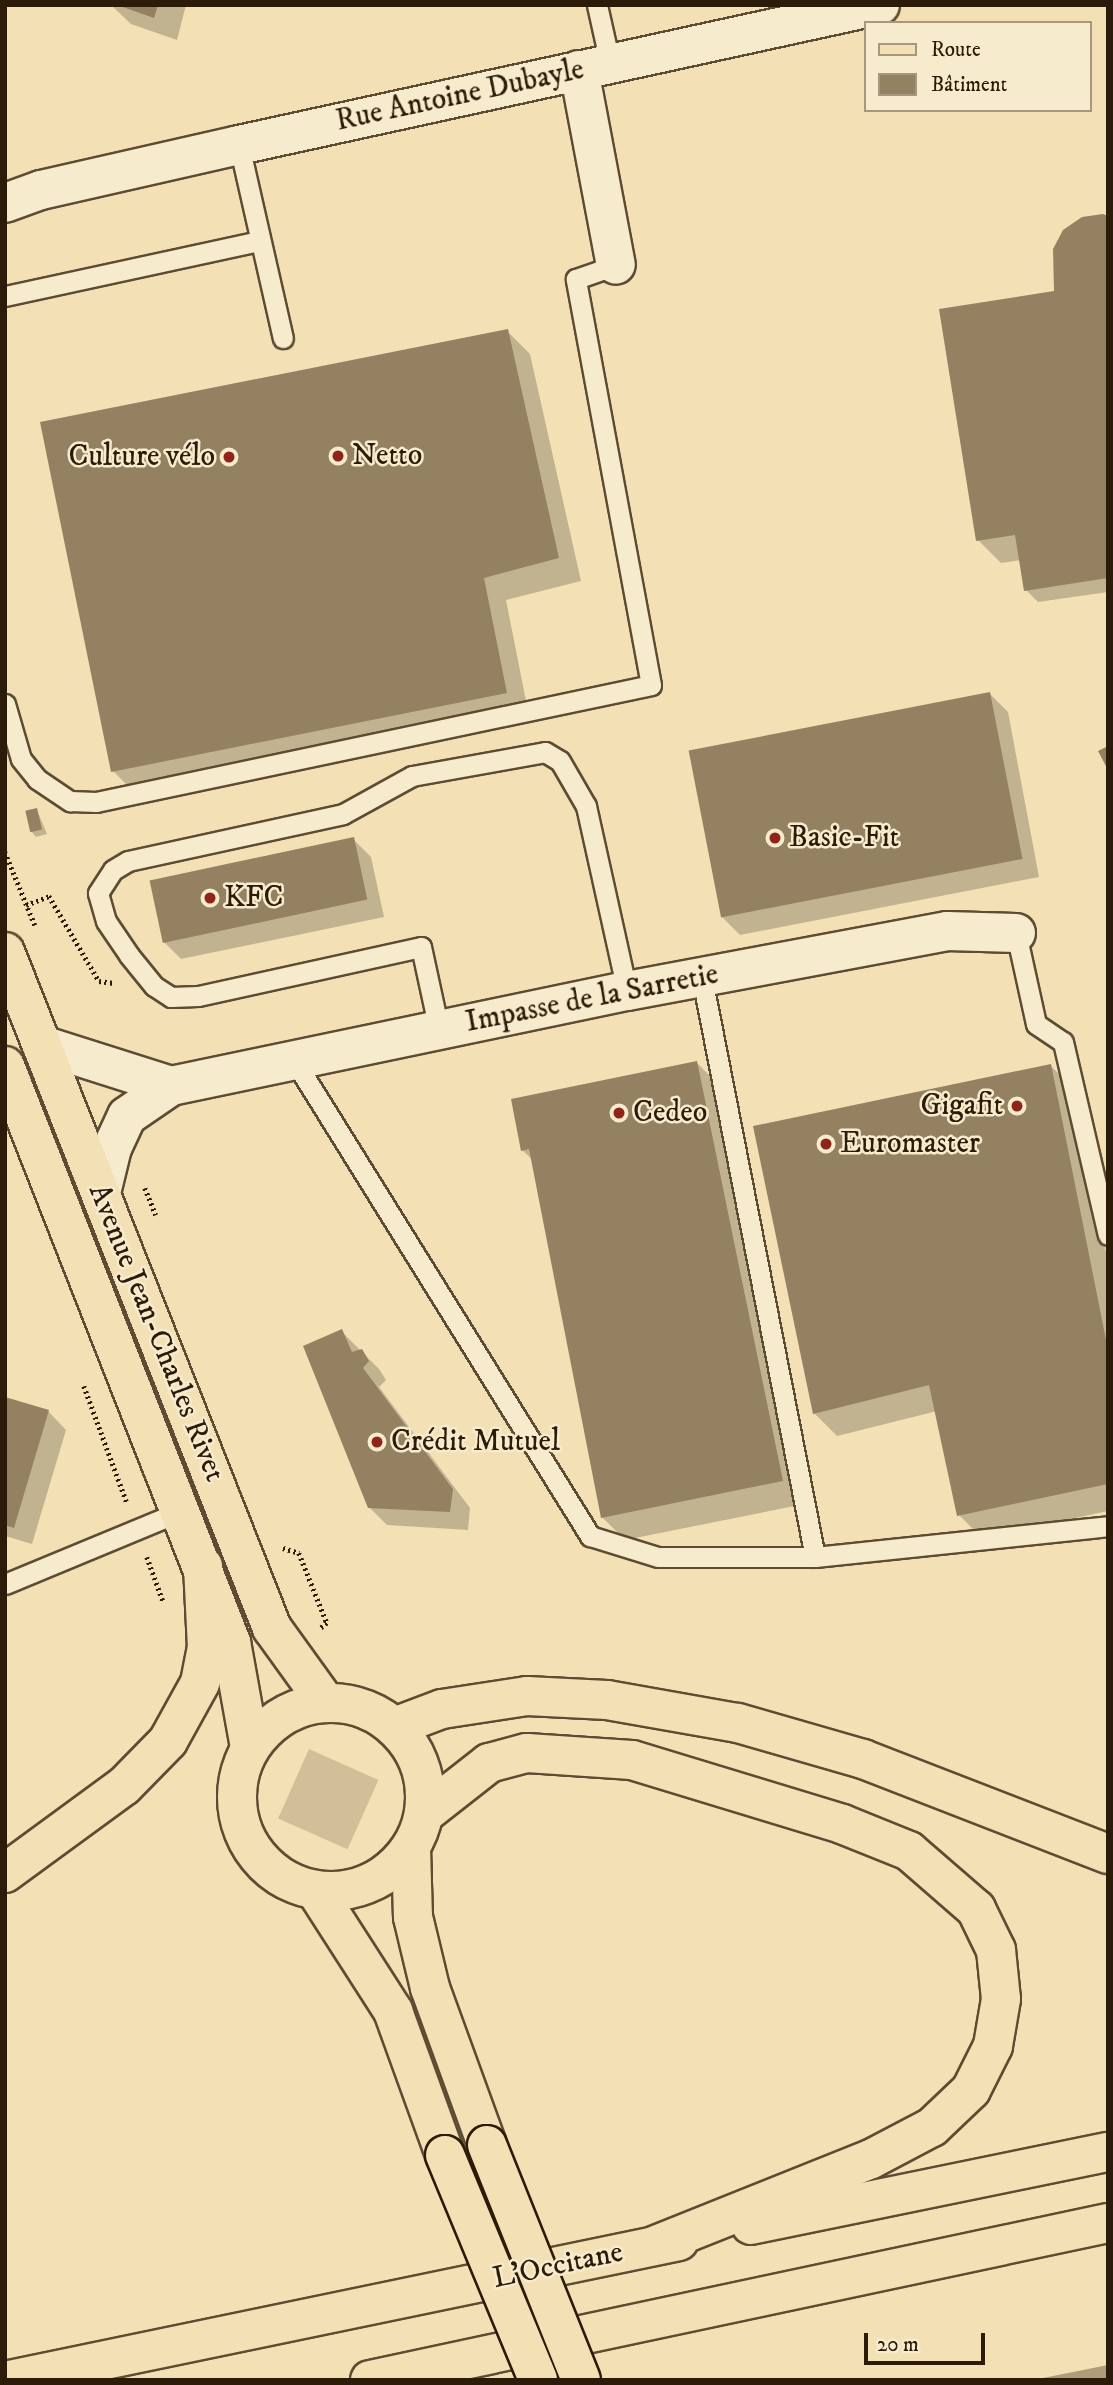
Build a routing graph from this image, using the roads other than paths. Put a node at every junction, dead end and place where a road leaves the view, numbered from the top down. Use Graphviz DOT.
graph roads {
  1 [pos="597,5"];
  2 [pos="880,5"];
  3 [pos="595,67"];
  4 [pos="239,145"];
  5 [pos="23,191"];
  6 [pos="5,203"];
  7 [pos="260,241"];
  8 [pos="616,265"];
  9 [pos="5,296"];
  10 [pos="283,338"];
  11 [pos="5,704"];
  12 [pos="1016,933"];
  13 [pos="5,952"];
  14 [pos="702,978"];
  15 [pos="626,991"];
  16 [pos="439,1030"];
  17 [pos="42,1045"];
  18 [pos="293,1060"];
  19 [pos="5,1066"];
  20 [pos="171,1086"];
  21 [pos="101,1193"];
  22 [pos="1108,1235"];
  23 [pos="181,1511"];
  24 [pos="1108,1526"];
  25 [pos="814,1557"];
  26 [pos="203,1566"];
  27 [pos="5,1584"];
  28 [pos="326,1703"];
  29 [pos="394,1727"];
  30 [pos="250,1748"];
  31 [pos="417,1830"];
  32 [pos="1108,1854"];
  33 [pos="5,1873"];
  34 [pos="316,1891"];
  35 [pos="1108,2152"];
  36 [pos="1108,2223"];
  37 [pos="656,2245"];
  38 [pos="9,2380"];
  39 [pos="370,2380"];
  40 [pos="538,2380"];
  41 [pos="581,2380"];
  1 -- 3 [label="lane"];
  2 -- 3 [label="street, Rue Antoine Dubayle"];
  3 -- 4 [label="street, Rue Antoine Dubayle"];
  3 -- 8 [label="street"];
  4 -- 5 [label="street, Rue Antoine Dubayle"];
  4 -- 7 [label="lane"];
  5 -- 6 [label="street, Rue Antoine Dubayle"];
  7 -- 9 [label="lane"];
  7 -- 10 [label="lane"];
  8 -- 11 [label="lane"];
  12 -- 14 [label="street, Impasse de la Sarretie"];
  12 -- 22 [label="lane"];
  13 -- 17 [label="main road, Avenue Jean-Charles Rivet"];
  14 -- 15 [label="street, Impasse de la Sarretie"];
  14 -- 25 [label="lane"];
  15 -- 16 [label="street, Impasse de la Sarretie"];
  15 -- 16 [label="lane"];
  16 -- 18 [label="street, Impasse de la Sarretie"];
  17 -- 20 [label="street"];
  17 -- 21 [label="main road, Avenue Jean-Charles Rivet"];
  18 -- 20 [label="street, Impasse de la Sarretie"];
  18 -- 25 [label="lane"];
  19 -- 23 [label="main road, Avenue Jean-Charles Rivet"];
  20 -- 21 [label="street"];
  21 -- 28 [label="main road, Avenue Jean-Charles Rivet"];
  23 -- 26 [label="main road, Avenue Jean-Charles Rivet"];
  23 -- 27 [label="lane"];
  24 -- 25 [label="lane"];
  26 -- 30 [label="main road, Avenue Jean-Charles Rivet"];
  26 -- 33 [label="main road"];
  28 -- 29 [label="main road"];
  28 -- 30 [label="main road"];
  29 -- 31 [label="main road"];
  29 -- 32 [label="main road"];
  30 -- 34 [label="main road"];
  31 -- 34 [label="main road"];
  31 -- 37 [label="main road"];
  31 -- 41 [label="main road, bridge"];
  34 -- 40 [label="main road, bridge"];
  35 -- 37 [label="main road, L'Occitane"];
  36 -- 39 [label="main road"];
  37 -- 38 [label="main road, L'Occitane"];
}
